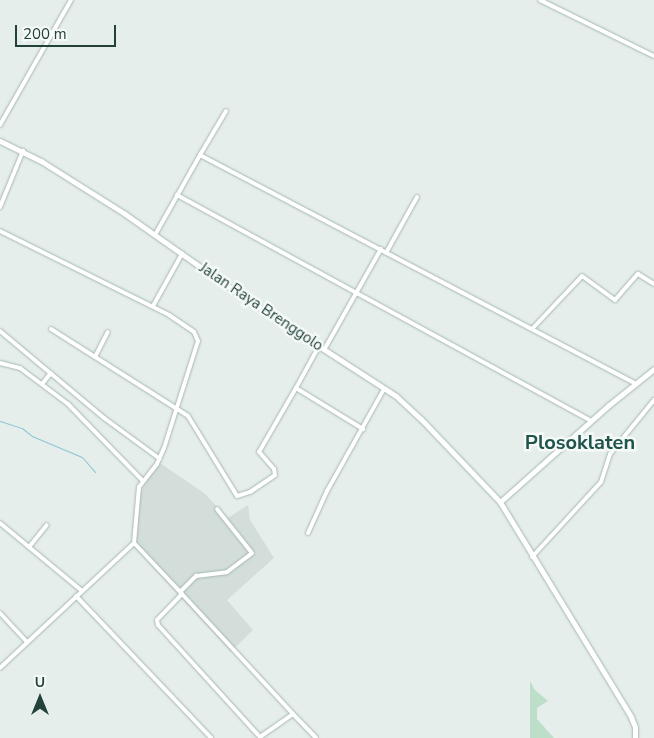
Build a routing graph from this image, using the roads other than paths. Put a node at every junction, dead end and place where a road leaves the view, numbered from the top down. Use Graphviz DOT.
graph roads {
  1 [pos="71,0"];
  2 [pos="540,0"];
  3 [pos="654,56"];
  4 [pos="226,111"];
  5 [pos="0,124"];
  6 [pos="0,141"];
  7 [pos="22,151"];
  8 [pos="200,155"];
  9 [pos="177,195"];
  10 [pos="417,197"];
  11 [pos="0,207"];
  12 [pos="0,231"];
  13 [pos="155,235"];
  14 [pos="381,249"];
  15 [pos="386,252"];
  16 [pos="182,254"];
  17 [pos="654,284"];
  18 [pos="357,293"];
  19 [pos="153,306"];
  20 [pos="533,328"];
  21 [pos="51,329"];
  22 [pos="0,331"];
  23 [pos="108,332"];
  24 [pos="322,348"];
  25 [pos="95,357"];
  26 [pos="0,363"];
  27 [pos="654,369"];
  28 [pos="51,373"];
  29 [pos="636,383"];
  30 [pos="42,384"];
  31 [pos="296,388"];
  32 [pos="384,389"];
  33 [pos="654,400"];
  34 [pos="176,409"];
  35 [pos="591,421"];
  36 [pos="363,429"];
  37 [pos="160,459"];
  38 [pos="143,481"];
  39 [pos="500,502"];
  40 [pos="217,509"];
  41 [pos="0,523"];
  42 [pos="47,525"];
  43 [pos="308,533"];
  44 [pos="134,543"];
  45 [pos="29,546"];
  46 [pos="532,557"];
  47 [pos="81,590"];
  48 [pos="181,593"];
  49 [pos="76,596"];
  50 [pos="0,613"];
  51 [pos="27,642"];
  52 [pos="0,668"];
  53 [pos="293,714"];
  54 [pos="211,738"];
  55 [pos="316,738"];
  56 [pos="635,738"];
  1 -- 5 [label="street"];
  2 -- 3 [label="street"];
  4 -- 8 [label="street"];
  6 -- 7 [label="main road, Jalan Raya Brenggolo"];
  7 -- 11 [label="street"];
  7 -- 13 [label="main road, Jalan Raya Brenggolo"];
  8 -- 9 [label="street"];
  8 -- 14 [label="street"];
  9 -- 13 [label="street"];
  9 -- 18 [label="street"];
  10 -- 15 [label="street"];
  12 -- 19 [label="street"];
  13 -- 16 [label="main road, Jalan Raya Brenggolo"];
  14 -- 15 [label="street"];
  14 -- 18 [label="street"];
  15 -- 20 [label="street"];
  16 -- 19 [label="street"];
  16 -- 24 [label="main road, Jalan Raya Brenggolo"];
  17 -- 20 [label="street"];
  18 -- 24 [label="street"];
  18 -- 35 [label="street"];
  19 -- 34 [label="street"];
  20 -- 29 [label="street"];
  21 -- 25 [label="street"];
  22 -- 28 [label="street"];
  23 -- 25 [label="street"];
  24 -- 31 [label="street"];
  24 -- 32 [label="main road, Jalan Raya Brenggolo"];
  25 -- 34 [label="street"];
  26 -- 30 [label="street"];
  27 -- 29 [label="main road"];
  28 -- 30 [label="street"];
  28 -- 37 [label="street"];
  29 -- 35 [label="main road"];
  30 -- 38 [label="street"];
  31 -- 34 [label="street"];
  31 -- 36 [label="street"];
  32 -- 36 [label="street"];
  32 -- 39 [label="main road, Jalan Raya Brenggolo"];
  33 -- 46 [label="street"];
  34 -- 37 [label="street"];
  35 -- 39 [label="main road"];
  36 -- 43 [label="street"];
  37 -- 38 [label="street"];
  38 -- 44 [label="street"];
  39 -- 46 [label="main road, Jalan Raya Brenggolo"];
  40 -- 48 [label="street"];
  41 -- 45 [label="street"];
  42 -- 45 [label="street"];
  44 -- 47 [label="street"];
  44 -- 48 [label="street"];
  45 -- 47 [label="street"];
  46 -- 56 [label="main road, Jalan Raya Brenggolo"];
  47 -- 49 [label="street"];
  48 -- 53 [label="street"];
  48 -- 53 [label="street"];
  49 -- 51 [label="street"];
  49 -- 54 [label="street"];
  50 -- 51 [label="street"];
  51 -- 52 [label="street"];
  53 -- 55 [label="street"];
}
